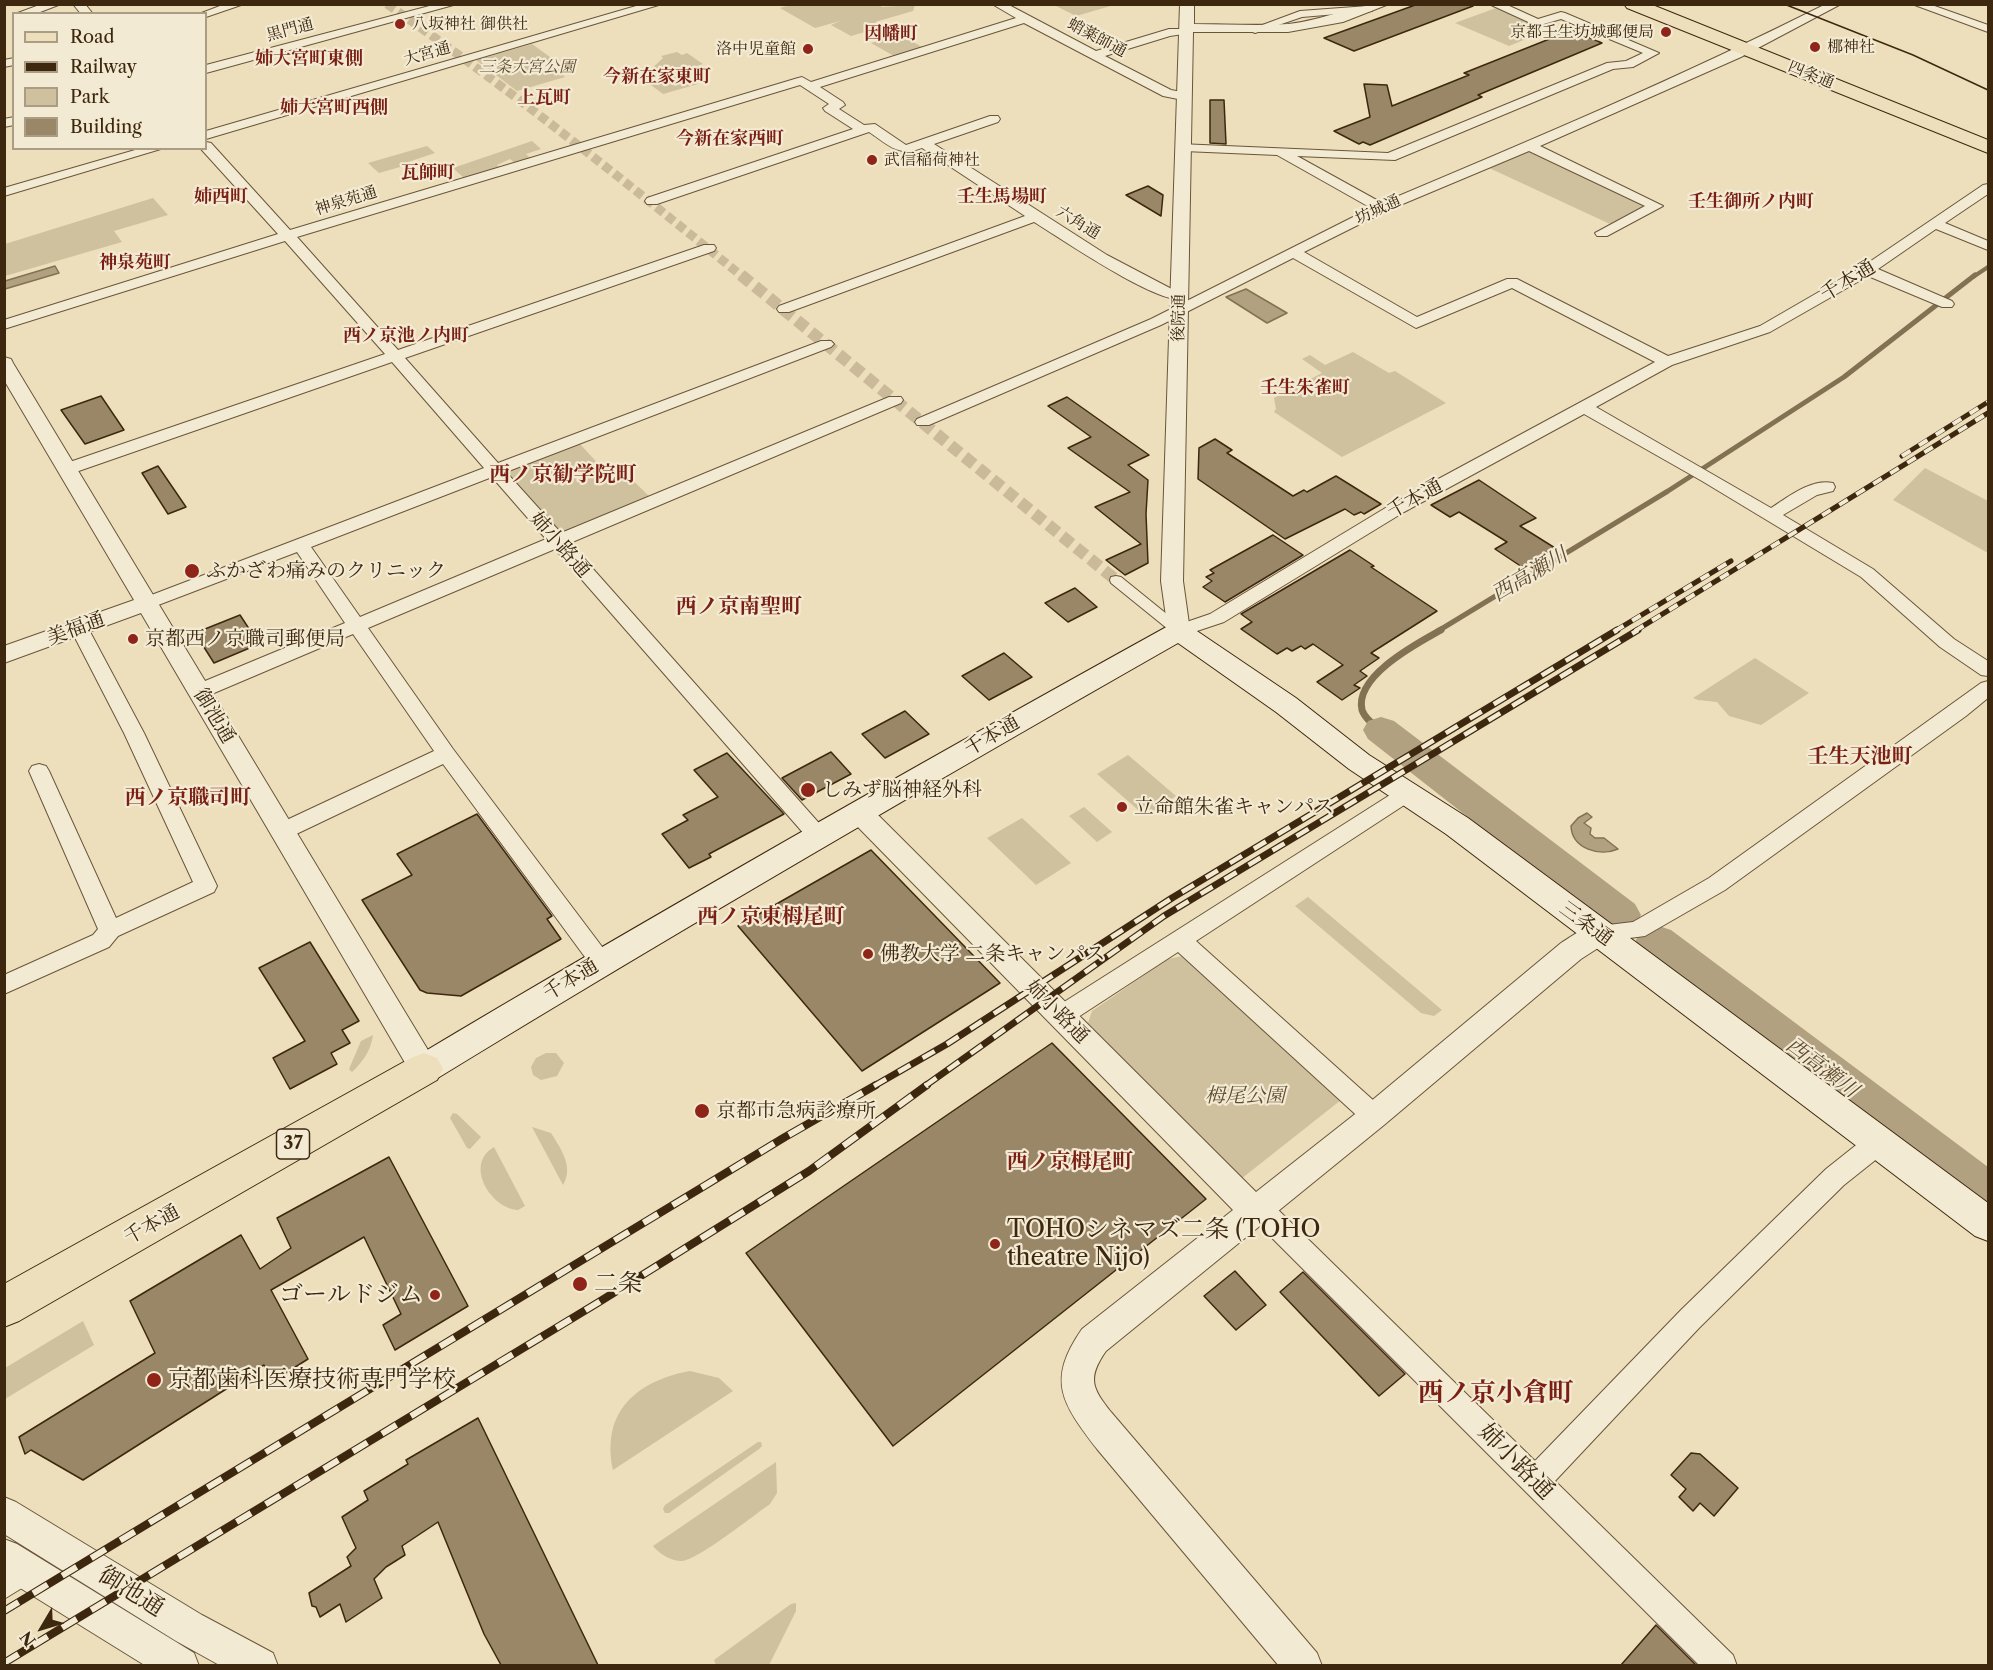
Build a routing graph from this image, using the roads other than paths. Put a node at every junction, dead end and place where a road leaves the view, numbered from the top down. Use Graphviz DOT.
graph roads {
  1 [pos="56,4"];
  2 [pos="239,4"];
  3 [pos="452,4"];
  4 [pos="657,4"];
  5 [pos="998,4"];
  6 [pos="1187,4"];
  7 [pos="1293,4"];
  8 [pos="1382,4"];
  9 [pos="1494,4"];
  10 [pos="1633,4"];
  11 [pos="1836,4"];
  12 [pos="1917,4"];
  13 [pos="1368,9"];
  14 [pos="27,12"];
  15 [pos="207,13"];
  16 [pos="1309,13"];
  17 [pos="1025,19"];
  18 [pos="1324,23"];
  19 [pos="1186,29"];
  20 [pos="1989,29"];
  21 [pos="1255,30"];
  22 [pos="1747,50"];
  23 [pos="1095,56"];
  24 [pos="207,69"];
  25 [pos="806,84"];
  26 [pos="1183,96"];
  27 [pos="994,119"];
  28 [pos="863,130"];
  29 [pos="207,135"];
  30 [pos="923,143"];
  31 [pos="1529,146"];
  32 [pos="207,147"];
  33 [pos="1184,147"];
  34 [pos="1989,147"];
  35 [pos="151,150"];
  36 [pos="1277,151"];
  37 [pos="1989,188"];
  38 [pos="4,192"];
  39 [pos="652,201"];
  40 [pos="1381,208"];
  41 [pos="1034,217"];
  42 [pos="1935,224"];
  43 [pos="1602,233"];
  44 [pos="288,236"];
  45 [pos="1989,246"];
  46 [pos="709,249"];
  47 [pos="1293,252"];
  48 [pos="1867,270"];
  49 [pos="1178,304"];
  50 [pos="1947,304"];
  51 [pos="784,309"];
  52 [pos="4,325"];
  53 [pos="826,344"];
  54 [pos="394,356"];
  55 [pos="1666,362"];
  56 [pos="4,363"];
  57 [pos="895,400"];
  58 [pos="1584,407"];
  59 [pos="923,422"];
  60 [pos="68,469"];
  61 [pos="494,471"];
  62 [pos="1827,488"];
  63 [pos="1770,515"];
  64 [pos="557,541"];
  65 [pos="301,545"];
  66 [pos="1116,580"];
  67 [pos="147,603"];
  68 [pos="356,626"];
  69 [pos="79,628"];
  70 [pos="1179,631"];
  71 [pos="4,655"];
  72 [pos="1989,670"];
  73 [pos="1989,688"];
  74 [pos="200,691"];
  75 [pos="446,754"];
  76 [pos="39,771"];
  77 [pos="1408,793"];
  78 [pos="860,813"];
  79 [pos="283,831"];
  80 [pos="819,837"];
  81 [pos="110,930"];
  82 [pos="1599,933"];
  83 [pos="1179,939"];
  84 [pos="601,962"];
  85 [pos="4,985"];
  86 [pos="1061,1016"];
  87 [pos="424,1069"];
  88 [pos="1374,1116"];
  89 [pos="1879,1142"];
  90 [pos="1257,1210"];
  91 [pos="1989,1224"];
  92 [pos="4,1308"];
  93 [pos="1535,1481"];
  94 [pos="4,1514"];
  95 [pos="11,1570"];
  96 [pos="180,1665"];
  97 [pos="260,1665"];
  98 [pos="1304,1665"];
  99 [pos="1720,1665"];
  1 -- 14 [label="street"];
  2 -- 15 [label="street"];
  3 -- 24 [label="street, 黒門通"];
  4 -- 29 [label="street, 大宮通"];
  5 -- 17 [label="street, 蛸薬師通"];
  6 -- 19 [label="street, 後院通"];
  7 -- 16 [label="street"];
  8 -- 13 [label="street"];
  9 -- 36 [label="street"];
  10 -- 22 [label="main road, 四条通"];
  11 -- 22 [label="street, 坊城通"];
  12 -- 20 [label="street"];
  13 -- 16 [label="street"];
  13 -- 18 [label="street"];
  16 -- 18 [label="street"];
  16 -- 21 [label="street"];
  17 -- 23 [label="street, 蛸薬師通"];
  17 -- 25 [label="street, 神泉苑通"];
  18 -- 21 [label="street"];
  19 -- 21 [label="street"];
  19 -- 23 [label="street"];
  19 -- 26 [label="street, 後院通"];
  22 -- 31 [label="street, 坊城通"];
  22 -- 34 [label="main road, 四条通"];
  23 -- 26 [label="street, 蛸薬師通"];
  25 -- 28 [label="street"];
  25 -- 44 [label="street, 神泉苑通"];
  26 -- 33 [label="street, 後院通"];
  27 -- 30 [label="street"];
  28 -- 30 [label="street"];
  28 -- 39 [label="street"];
  30 -- 41 [label="street, 六角通"];
  31 -- 40 [label="street, 坊城通"];
  31 -- 43 [label="street"];
  32 -- 44 [label="street, 姉小路通"];
  33 -- 36 [label="street"];
  33 -- 49 [label="street, 後院通"];
  35 -- 38 [label="street"];
  36 -- 40 [label="street"];
  37 -- 42 [label="street, 千本通"];
  40 -- 47 [label="street, 坊城通"];
  41 -- 49 [label="street, 六角通"];
  41 -- 51 [label="street"];
  42 -- 45 [label="street"];
  42 -- 48 [label="street, 千本通"];
  44 -- 52 [label="street, 神泉苑通"];
  44 -- 54 [label="street, 姉小路通"];
  46 -- 54 [label="street"];
  47 -- 49 [label="street, 坊城通"];
  47 -- 55 [label="street"];
  48 -- 50 [label="street"];
  48 -- 55 [label="street, 千本通"];
  49 -- 59 [label="street, 坊城通"];
  49 -- 70 [label="street, 後院通"];
  53 -- 61 [label="street"];
  54 -- 60 [label="street"];
  54 -- 61 [label="street, 姉小路通"];
  55 -- 58 [label="street, 千本通"];
  56 -- 60 [label="street, 御池通"];
  57 -- 64 [label="street"];
  58 -- 63 [label="street"];
  58 -- 70 [label="street, 千本通"];
  60 -- 67 [label="street, 御池通"];
  61 -- 64 [label="street, 姉小路通"];
  61 -- 65 [label="street"];
  62 -- 63 [label="street"];
  63 -- 72 [label="street"];
  64 -- 68 [label="street"];
  64 -- 80 [label="street, 姉小路通"];
  65 -- 67 [label="street"];
  65 -- 68 [label="street"];
  66 -- 70 [label="street"];
  67 -- 69 [label="street, 美福通"];
  67 -- 74 [label="street, 御池通"];
  68 -- 74 [label="street"];
  68 -- 75 [label="street"];
  69 -- 71 [label="street, 美福通"];
  69 -- 81 [label="street"];
  70 -- 77 [label="main road, 三条通"];
  70 -- 78 [label="main road, 千本通"];
  73 -- 82 [label="street"];
  74 -- 79 [label="street, 御池通"];
  75 -- 79 [label="street"];
  75 -- 84 [label="street"];
  76 -- 81 [label="street"];
  77 -- 82 [label="main road, 三条通"];
  77 -- 83 [label="street"];
  78 -- 80 [label="main road, 千本通"];
  78 -- 86 [label="street, 姉小路通"];
  79 -- 87 [label="street, 御池通"];
  80 -- 84 [label="main road, 千本通"];
  81 -- 85 [label="street"];
  82 -- 88 [label="street"];
  82 -- 89 [label="main road, 三条通"];
  83 -- 86 [label="street"];
  83 -- 88 [label="street"];
  84 -- 87 [label="main road, 千本通"];
  86 -- 90 [label="street, 姉小路通"];
  87 -- 92 [label="main road, 千本通 / 37"];
  88 -- 90 [label="street"];
  89 -- 91 [label="main road, 三条通"];
  89 -- 93 [label="street"];
  90 -- 93 [label="street, 姉小路通"];
  90 -- 98 [label="street"];
  93 -- 99 [label="street, 姉小路通"];
  94 -- 97 [label="street, 御池通"];
  95 -- 96 [label="street, 御池通"];
}
